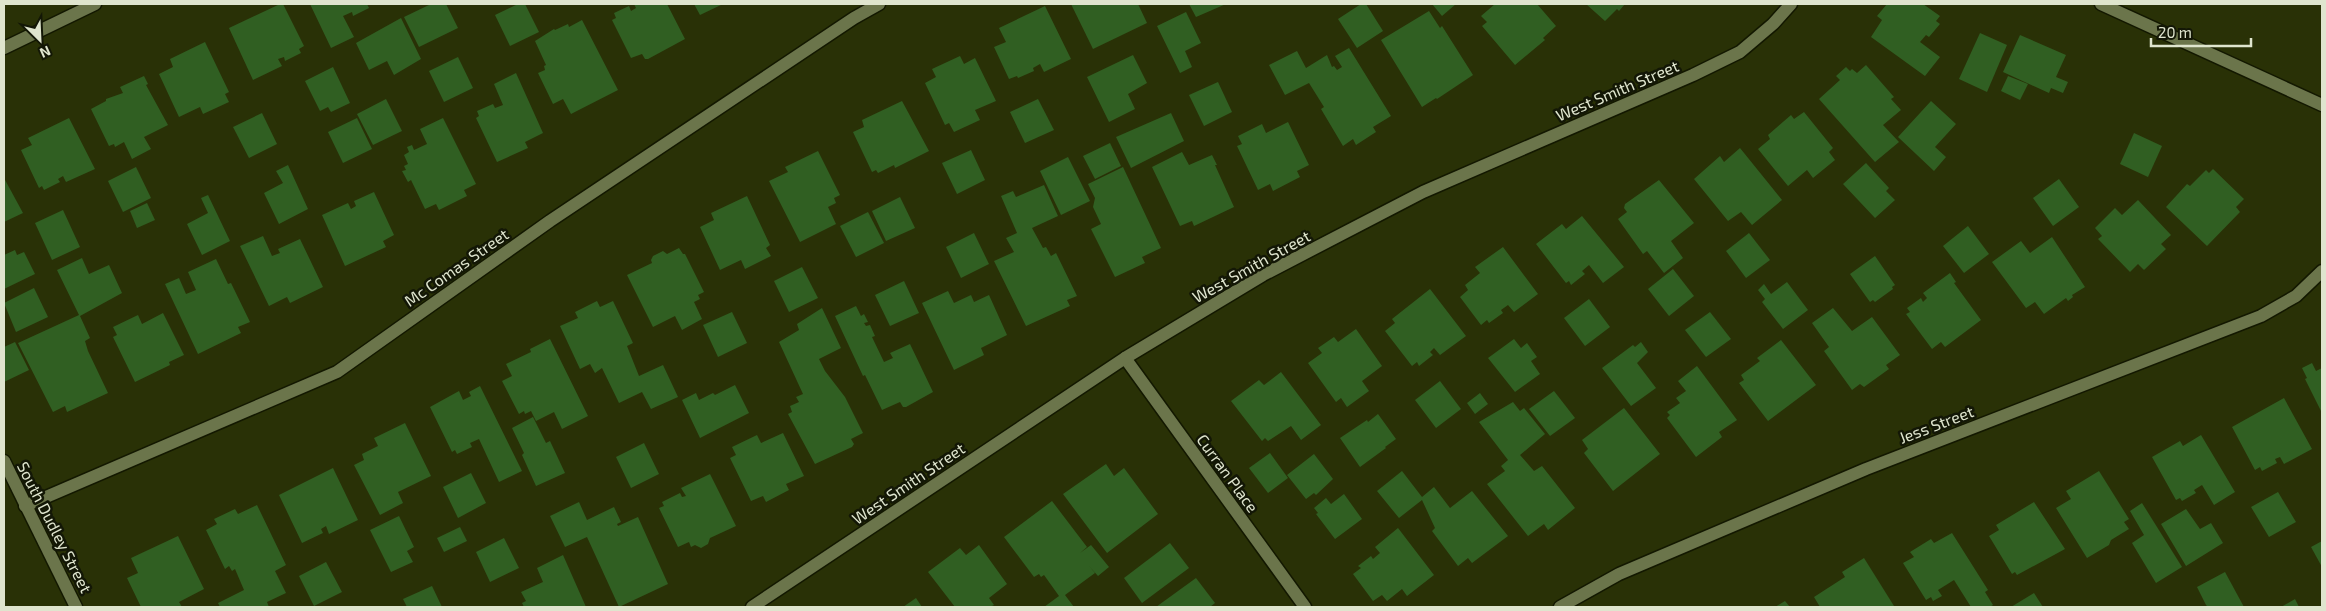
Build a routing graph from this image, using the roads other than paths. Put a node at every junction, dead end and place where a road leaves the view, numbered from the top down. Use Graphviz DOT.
graph roads {
  1 [pos="95,4"];
  2 [pos="879,4"];
  3 [pos="1791,4"];
  4 [pos="2101,4"];
  5 [pos="4,48"];
  6 [pos="2322,105"];
  7 [pos="2322,271"];
  8 [pos="1125,358"];
  9 [pos="4,461"];
  10 [pos="25,506"];
  11 [pos="76,607"];
  12 [pos="752,607"];
  13 [pos="1305,607"];
  14 [pos="1560,607"];
  1 -- 5 [label="street"];
  2 -- 10 [label="street, Mc Comas Street"];
  3 -- 8 [label="street, West Smith Street"];
  4 -- 6 [label="street"];
  7 -- 14 [label="street, Jess Street"];
  8 -- 12 [label="street, West Smith Street"];
  8 -- 13 [label="street, Curran Place"];
  9 -- 10 [label="street, South Dudley Street"];
  10 -- 11 [label="street, South Dudley Street"];
}
